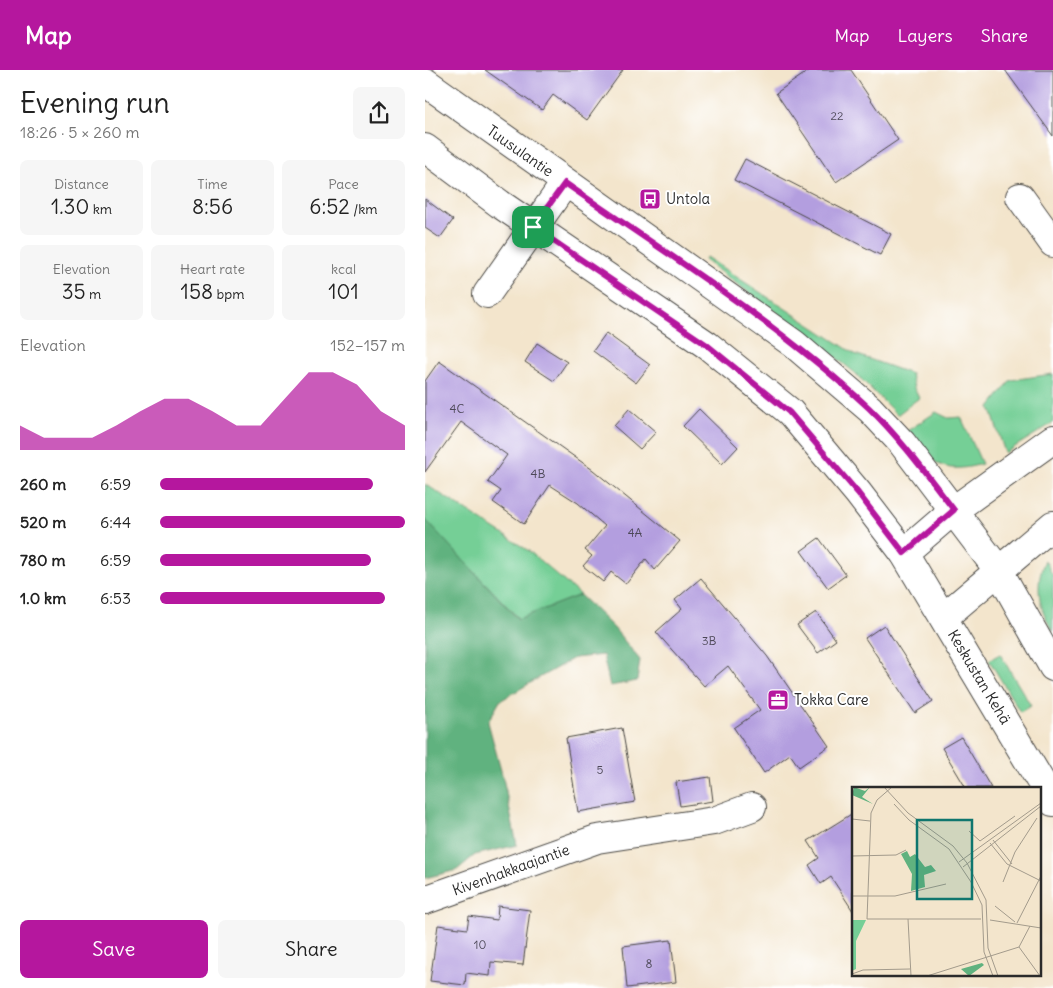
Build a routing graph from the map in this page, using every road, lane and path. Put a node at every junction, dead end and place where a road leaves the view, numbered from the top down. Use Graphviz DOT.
graph roads {
  1 [pos="425,82"];
  2 [pos="425,148"];
  3 [pos="565,183"];
  4 [pos="1019,197"];
  5 [pos="533,227"];
  6 [pos="1053,243"];
  7 [pos="487,294"];
  8 [pos="1053,439"];
  9 [pos="954,510"];
  10 [pos="1053,526"];
  11 [pos="904,553"];
  12 [pos="999,571"];
  13 [pos="944,617"];
  14 [pos="1053,666"];
  15 [pos="1053,802"];
  16 [pos="752,806"];
  17 [pos="425,900"];
  1 -- 3 [label="main road, Tuusulantie"];
  2 -- 5 [label="main road"];
  3 -- 5 [label="main road"];
  3 -- 9 [label="main road, Tuusulantie"];
  4 -- 6 [label="main road"];
  5 -- 7 [label="main road"];
  5 -- 11 [label="main road"];
  8 -- 9 [label="main road"];
  9 -- 11 [label="main road"];
  9 -- 12 [label="main road"];
  10 -- 12 [label="main road"];
  11 -- 13 [label="main road, Keskustan Kehä"];
  12 -- 13 [label="main road"];
  12 -- 14 [label="main road"];
  13 -- 15 [label="main road, Keskustan Kehä"];
  16 -- 17 [label="main road, Kivenhakkaajantie"];
}
